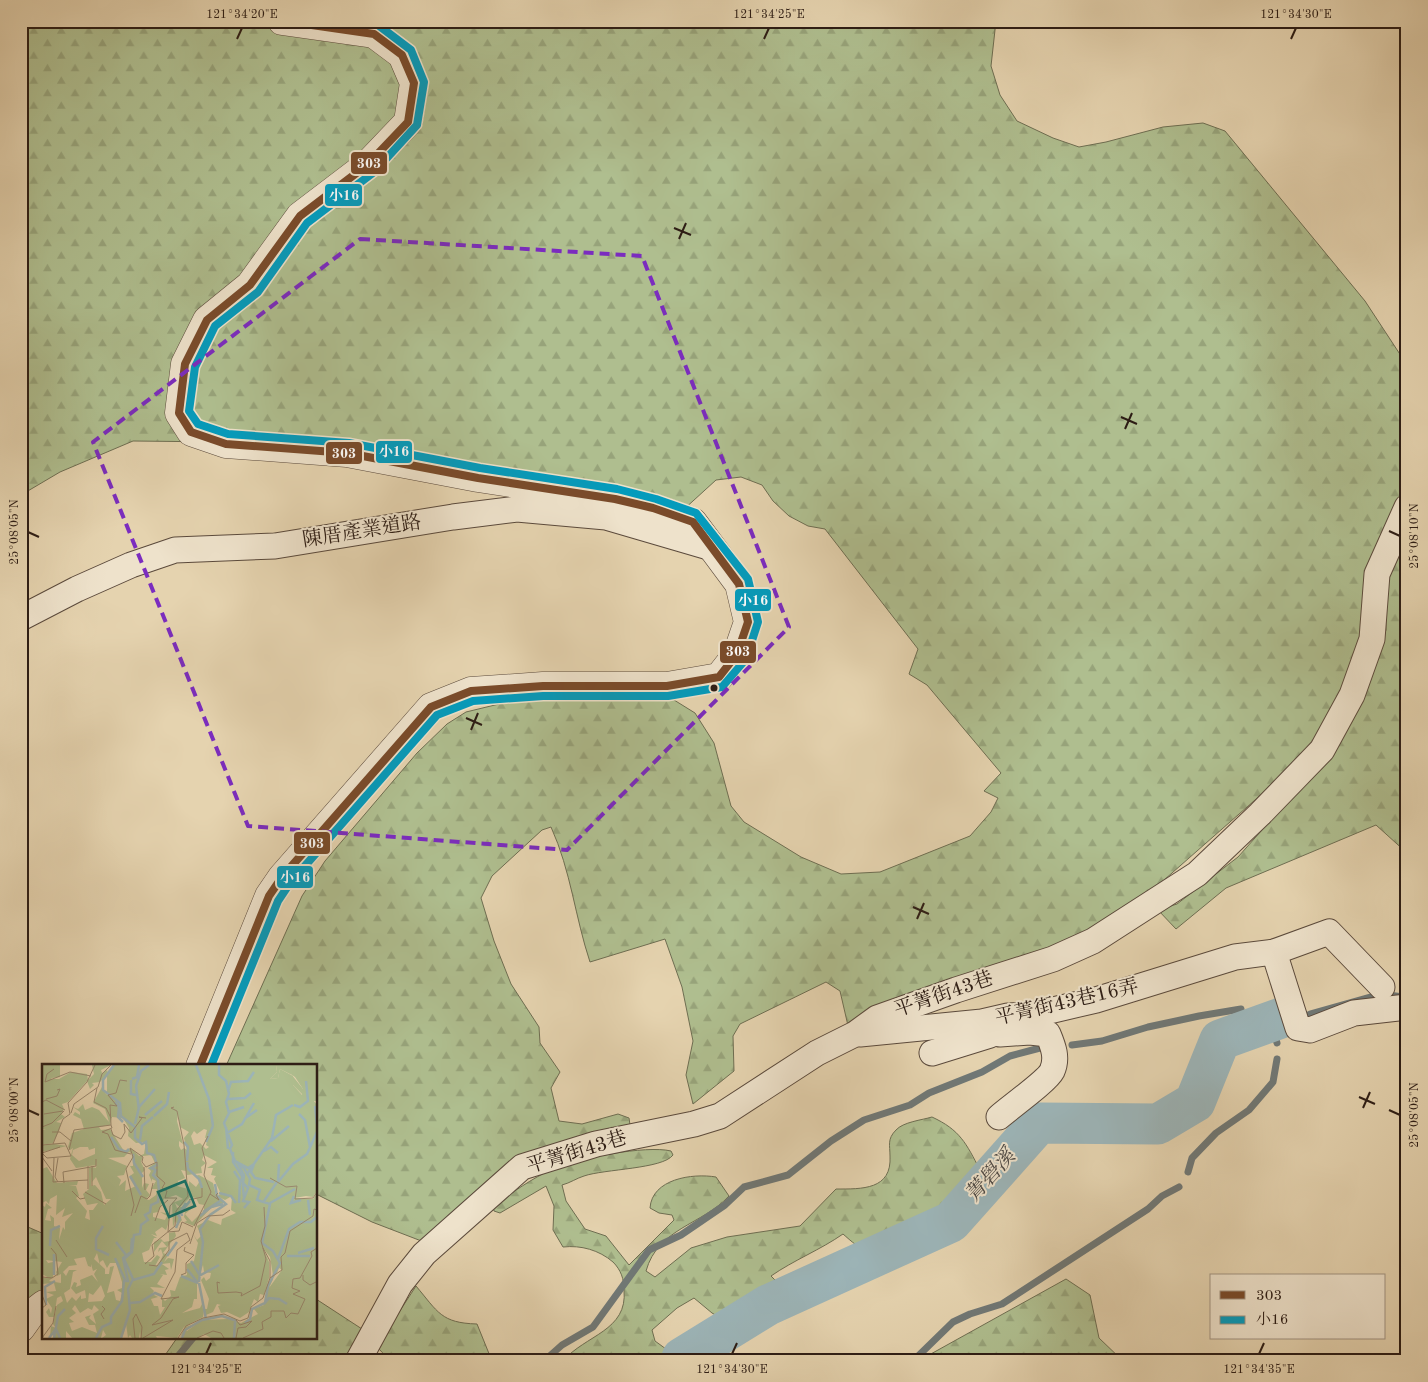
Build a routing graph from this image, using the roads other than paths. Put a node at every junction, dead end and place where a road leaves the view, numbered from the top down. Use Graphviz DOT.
graph roads {
  1 [pos="282,21"];
  2 [pos="1407,508"];
  3 [pos="712,548"];
  4 [pos="21,618"];
  5 [pos="1274,952"];
  6 [pos="1382,987"];
  7 [pos="1407,1007"];
  8 [pos="986,1029"];
  9 [pos="856,1034"];
  10 [pos="932,1053"];
  11 [pos="201,1064"];
  12 [pos="999,1117"];
  13 [pos="42,1306"];
  14 [pos="21,1328"];
  15 [pos="358,1361"];
  1 -- 3 [label="street"];
  2 -- 9 [label="street, 平菁街43巷"];
  3 -- 4 [label="street, 陳厝產業道路"];
  3 -- 11 [label="street"];
  5 -- 6 [label="street, 平菁街43巷16弄"];
  5 -- 7 [label="street"];
  5 -- 8 [label="street, 平菁街43巷16弄"];
  8 -- 9 [label="street, 平菁街43巷16弄"];
  8 -- 10 [label="street"];
  8 -- 12 [label="street"];
  9 -- 15 [label="street, 平菁街43巷"];
  13 -- 14 [label="street"];
}
